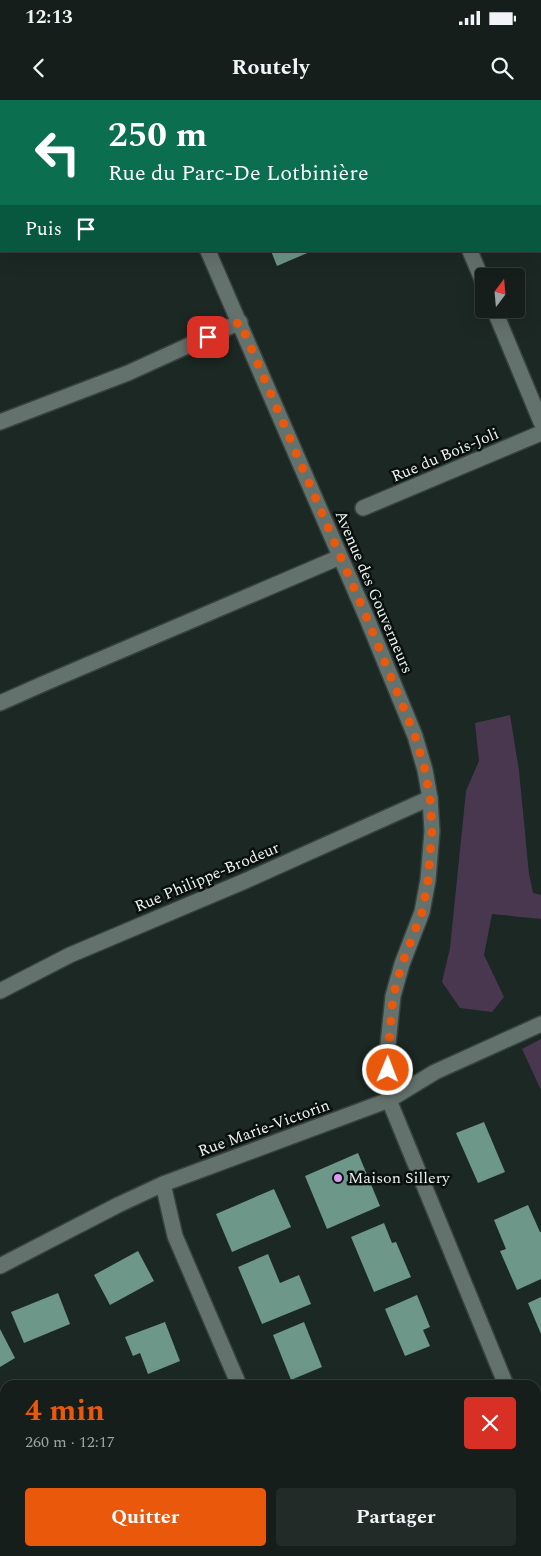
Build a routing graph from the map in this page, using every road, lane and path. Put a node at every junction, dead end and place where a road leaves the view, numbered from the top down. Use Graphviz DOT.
graph roads {
  1 [pos="208,252"];
  2 [pos="470,252"];
  3 [pos="477,268"];
  4 [pos="498,318"];
  5 [pos="240,322"];
  6 [pos="0,422"];
  7 [pos="541,422"];
  8 [pos="541,433"];
  9 [pos="363,508"];
  10 [pos="340,557"];
  11 [pos="0,703"];
  12 [pos="430,798"];
  13 [pos="0,992"];
  14 [pos="541,1024"];
  15 [pos="389,1100"];
  16 [pos="163,1184"];
  17 [pos="0,1266"];
  18 [pos="237,1380"];
  19 [pos="504,1380"];
  1 -- 5 [label="street, Avenue des Gouverneurs"];
  2 -- 3 [label="street"];
  4 -- 7 [label="street"];
  5 -- 6 [label="street"];
  5 -- 10 [label="street, Avenue des Gouverneurs"];
  8 -- 9 [label="street, Rue du Bois-Joli"];
  10 -- 11 [label="street"];
  10 -- 12 [label="street, Avenue des Gouverneurs"];
  12 -- 13 [label="street, Rue Philippe-Brodeur"];
  12 -- 15 [label="street, Avenue des Gouverneurs"];
  14 -- 15 [label="street, Rue Marie-Victorin"];
  15 -- 16 [label="street, Rue Marie-Victorin"];
  15 -- 19 [label="street, Avenue des Gouverneurs"];
  16 -- 17 [label="street, Rue Marie-Victorin"];
  16 -- 18 [label="street"];
}
